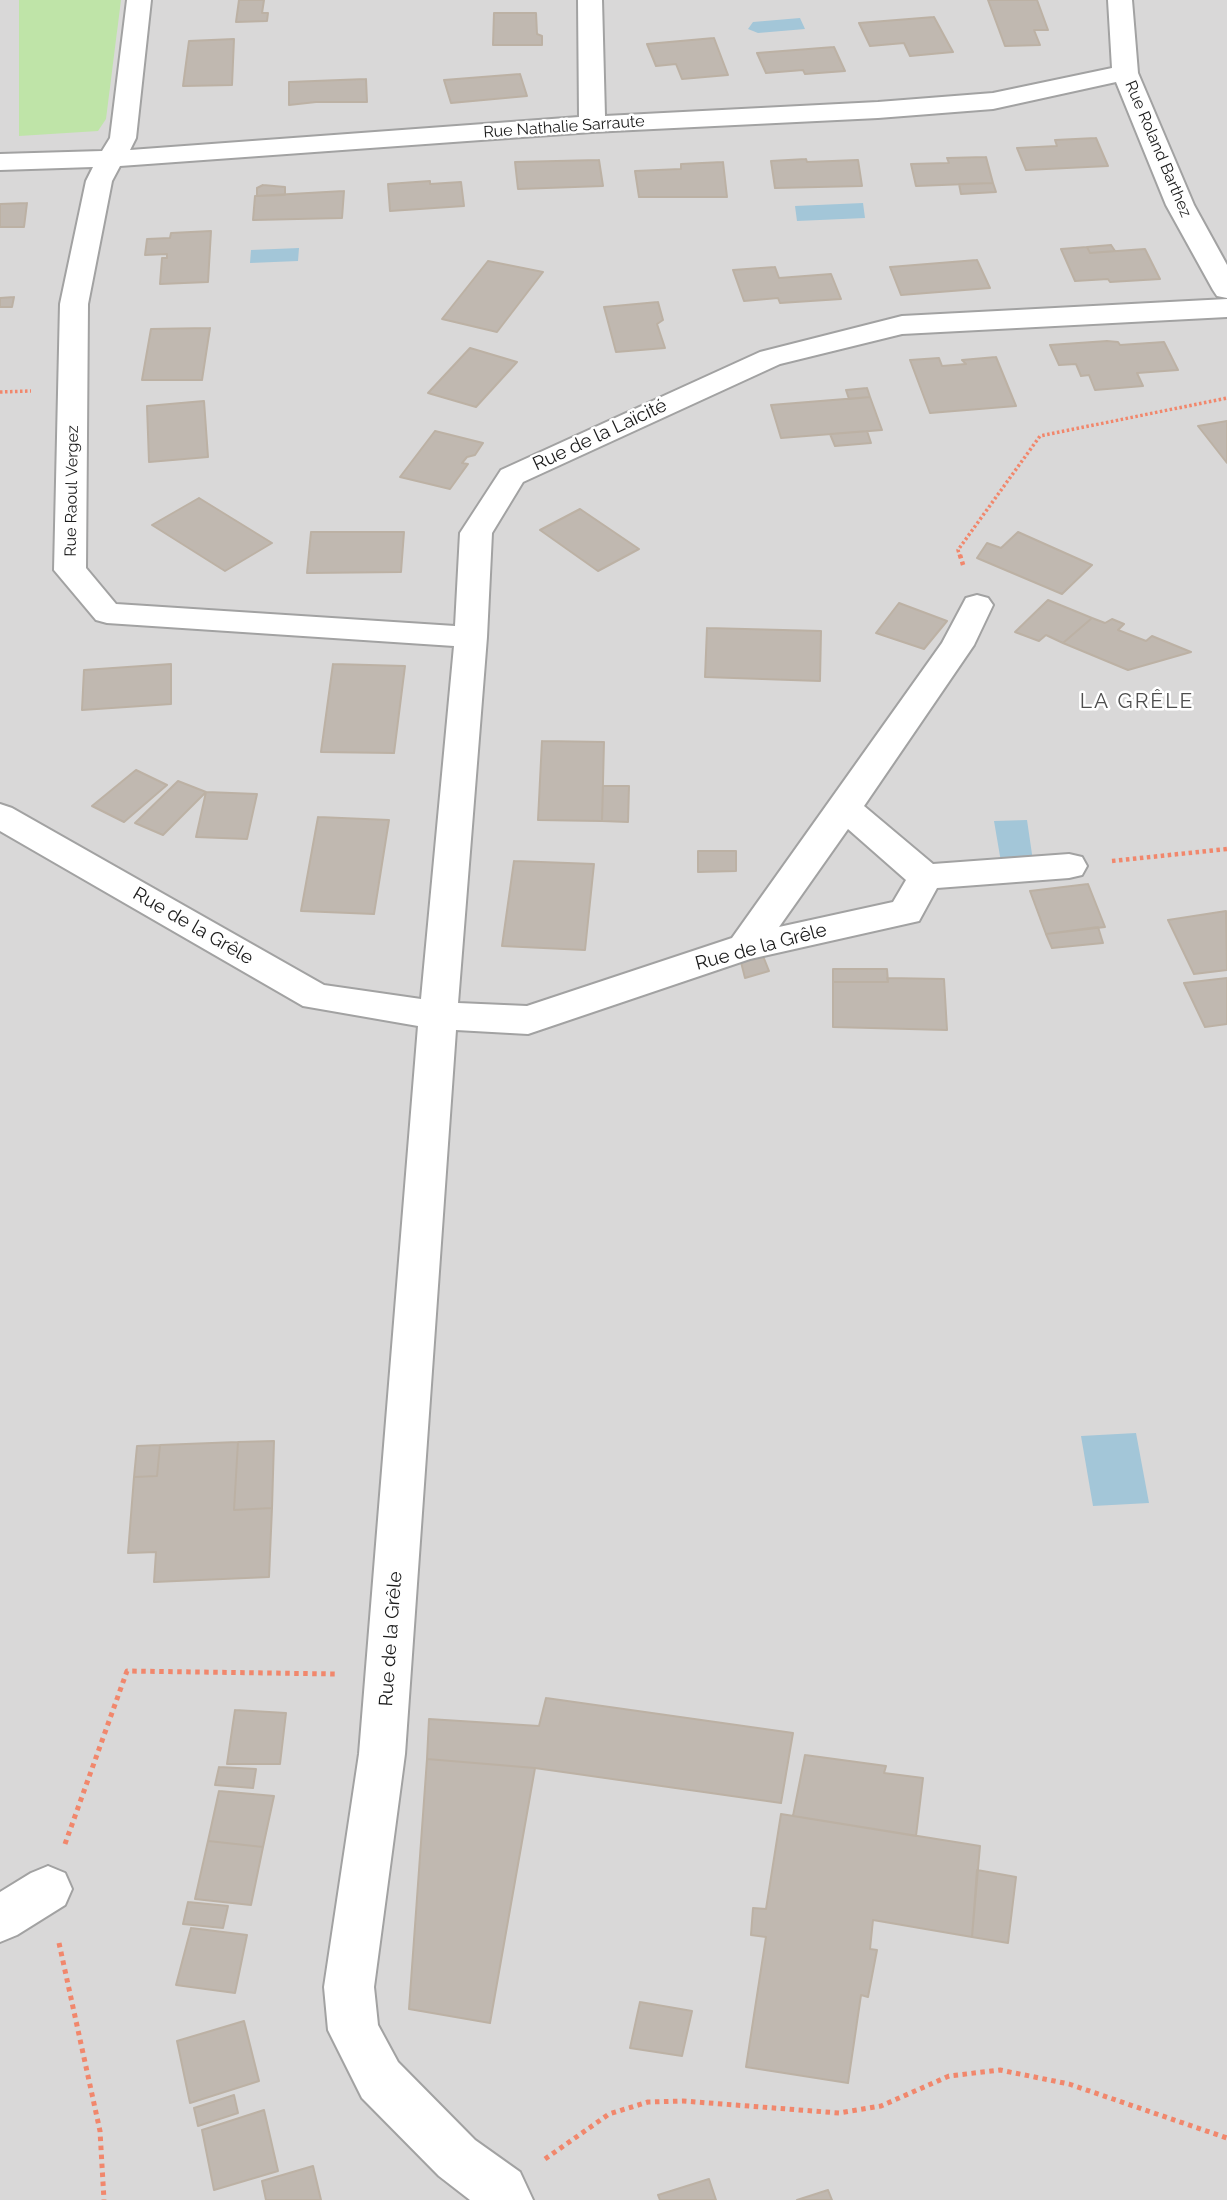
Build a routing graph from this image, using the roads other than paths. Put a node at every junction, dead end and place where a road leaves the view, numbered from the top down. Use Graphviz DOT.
graph roads {
  1 [pos="139,0"];
  2 [pos="590,0"];
  3 [pos="1120,0"];
  4 [pos="1125,73"];
  5 [pos="592,124"];
  6 [pos="112,159"];
  7 [pos="0,162"];
  8 [pos="1227,290"];
  9 [pos="1227,309"];
  10 [pos="977,606"];
  11 [pos="471,637"];
  12 [pos="845,808"];
  13 [pos="0,816"];
  14 [pos="1069,866"];
  15 [pos="925,877"];
  16 [pos="745,947"];
  17 [pos="438,1015"];
  18 [pos="48,1889"];
  19 [pos="0,1919"];
  20 [pos="504,2196"];
  1 -- 6 [label="street, Rue Raoul Vergez"];
  2 -- 5 [label="street"];
  3 -- 4 [label="street, Rue Roland Barthez"];
  4 -- 5 [label="street, Rue Nathalie Sarraute"];
  4 -- 8 [label="street, Rue Roland Barthez"];
  5 -- 6 [label="street, Rue Nathalie Sarraute"];
  6 -- 7 [label="street, Rue Nathalie Sarraute"];
  6 -- 11 [label="street, Rue Raoul Vergez"];
  9 -- 11 [label="street, Rue de la Laïcité"];
  10 -- 12 [label="street"];
  11 -- 17 [label="street, Rue de la Laïcité"];
  12 -- 15 [label="street"];
  12 -- 16 [label="street"];
  13 -- 17 [label="street, Rue de la Grêle"];
  14 -- 15 [label="street"];
  15 -- 16 [label="street, Rue de la Grêle"];
  16 -- 17 [label="street, Rue de la Grêle"];
  17 -- 20 [label="street, Rue de la Grêle"];
  18 -- 19 [label="street"];
}
